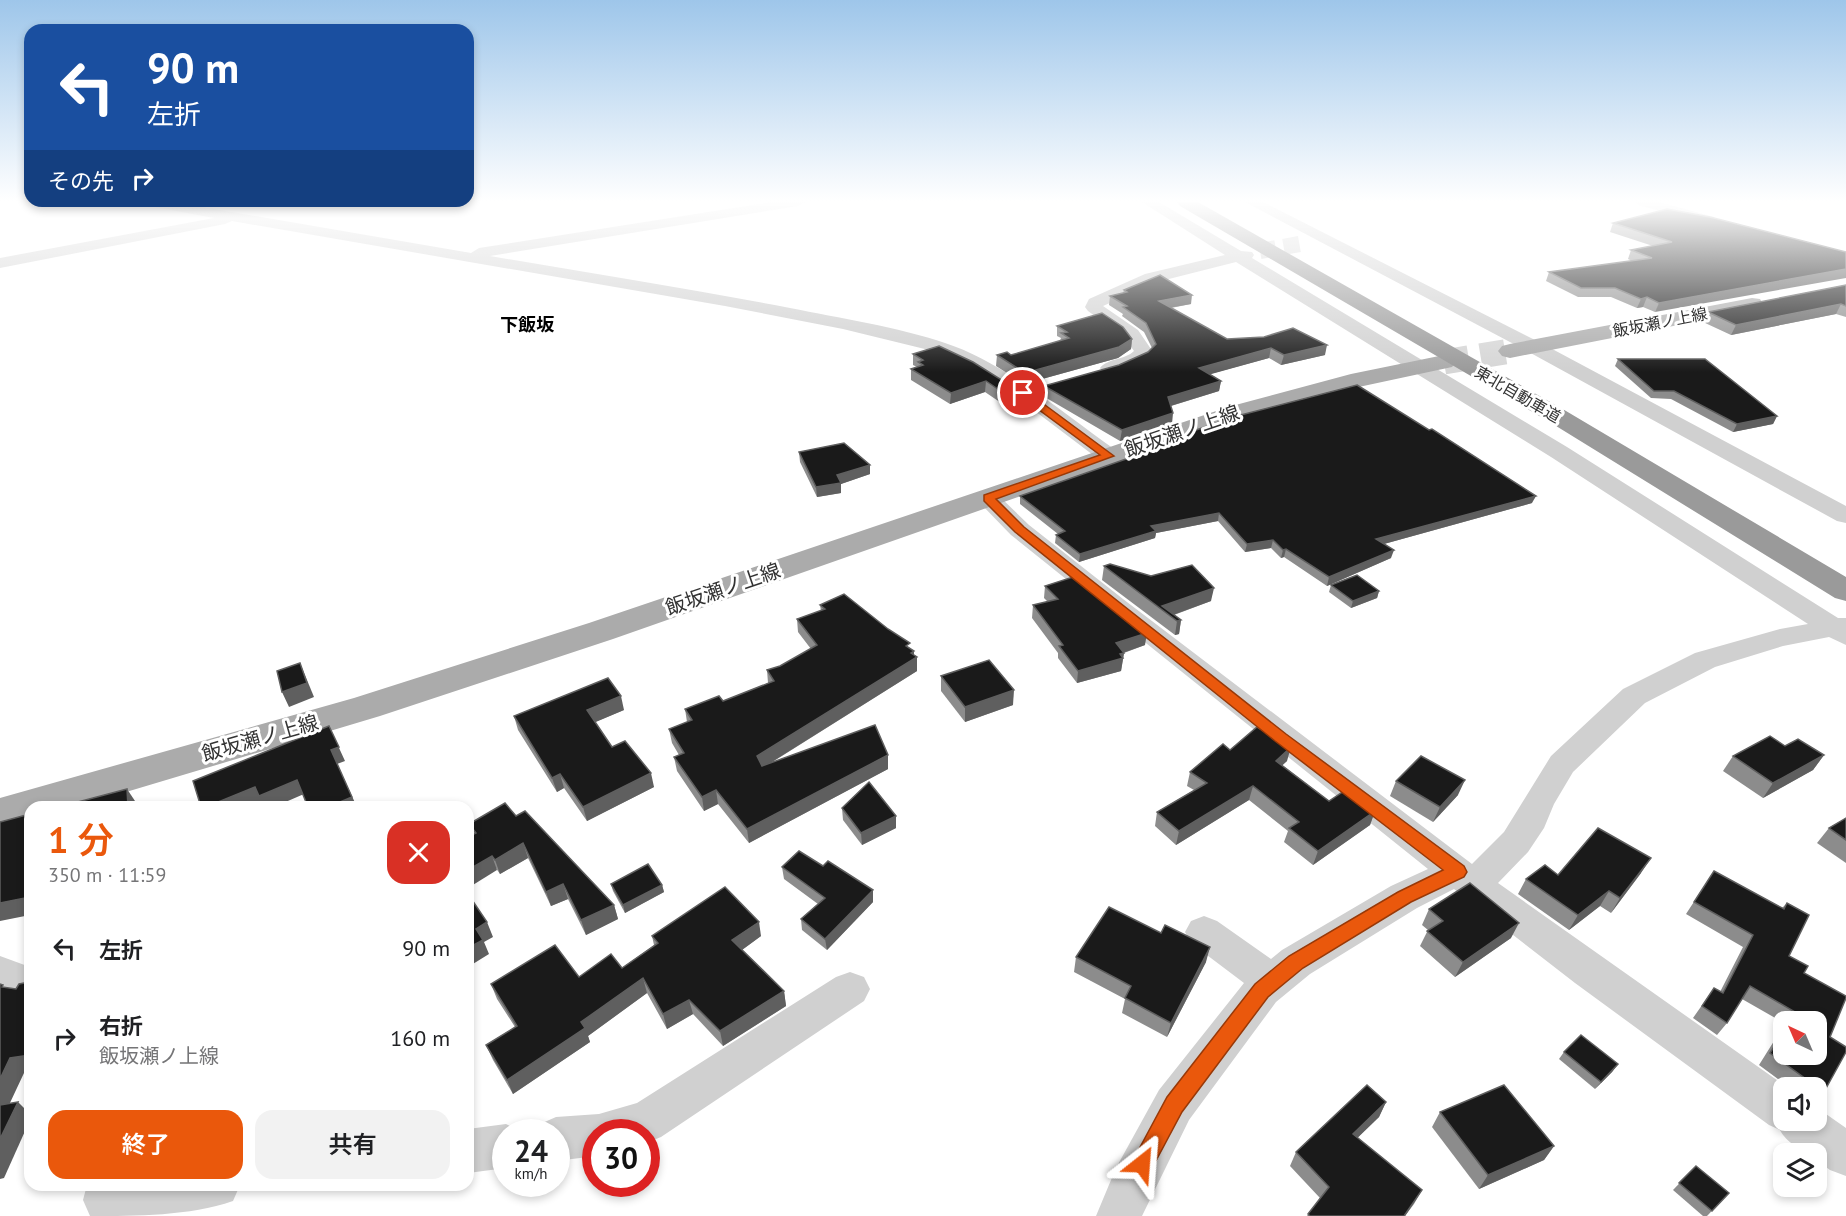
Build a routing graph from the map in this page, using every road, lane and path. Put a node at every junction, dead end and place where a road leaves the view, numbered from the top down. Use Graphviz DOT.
graph roads {
  1 [pos="23,259"];
  2 [pos="483,259"];
  3 [pos="1228,259"];
  4 [pos="1244,259"];
  5 [pos="1284,259"];
  6 [pos="1313,259"];
  7 [pos="1362,259"];
  8 [pos="0,263"];
  9 [pos="1768,301"];
  10 [pos="1534,347"];
  11 [pos="1510,351"];
  12 [pos="1433,364"];
  13 [pos="1092,374"];
  14 [pos="1046,387"];
  15 [pos="1023,393"];
  16 [pos="1109,456"];
  17 [pos="988,498"];
  18 [pos="1765,515"];
  19 [pos="1846,516"];
  20 [pos="1846,591"];
  21 [pos="1842,630"];
  22 [pos="45,801"];
  23 [pos="24,807"];
  24 [pos="0,814"];
  25 [pos="1466,878"];
  26 [pos="1204,933"];
  27 [pos="0,973"];
  28 [pos="1272,982"];
  29 [pos="24,983"];
  30 [pos="850,989"];
  31 [pos="1773,1102"];
  32 [pos="651,1119"];
  33 [pos="1814,1131"];
  34 [pos="492,1148"];
  35 [pos="474,1150"];
  36 [pos="1846,1154"];
  37 [pos="108,1191"];
  38 [pos="172,1191"];
  39 [pos="1119,1216"];
  1 -- 8 [label="street"];
  2 -- 15 [label="street"];
  3 -- 13 [label="street"];
  4 -- 12 [label="street"];
  5 -- 20 [label="highway, 東北自動車道"];
  6 -- 18 [label="highway, 東北自動車道"];
  7 -- 10 [label="street"];
  9 -- 10 [label="main road, 飯坂瀬ノ上線"];
  10 -- 11 [label="main road, 飯坂瀬ノ上線"];
  10 -- 19 [label="street"];
  12 -- 16 [label="main road, 飯坂瀬ノ上線"];
  12 -- 21 [label="street"];
  14 -- 15 [label="street"];
  15 -- 16 [label="street"];
  16 -- 17 [label="main road, 飯坂瀬ノ上線"];
  17 -- 22 [label="main road, 飯坂瀬ノ上線"];
  17 -- 25 [label="street"];
  21 -- 25 [label="street"];
  23 -- 24 [label="main road, 飯坂瀬ノ上線"];
  25 -- 28 [label="street"];
  25 -- 31 [label="street"];
  26 -- 28 [label="street"];
  27 -- 29 [label="street"];
  28 -- 39 [label="street"];
  30 -- 32 [label="street"];
  33 -- 36 [label="street"];
  34 -- 35 [label="street"];
  37 -- 38 [label="street"];
}
